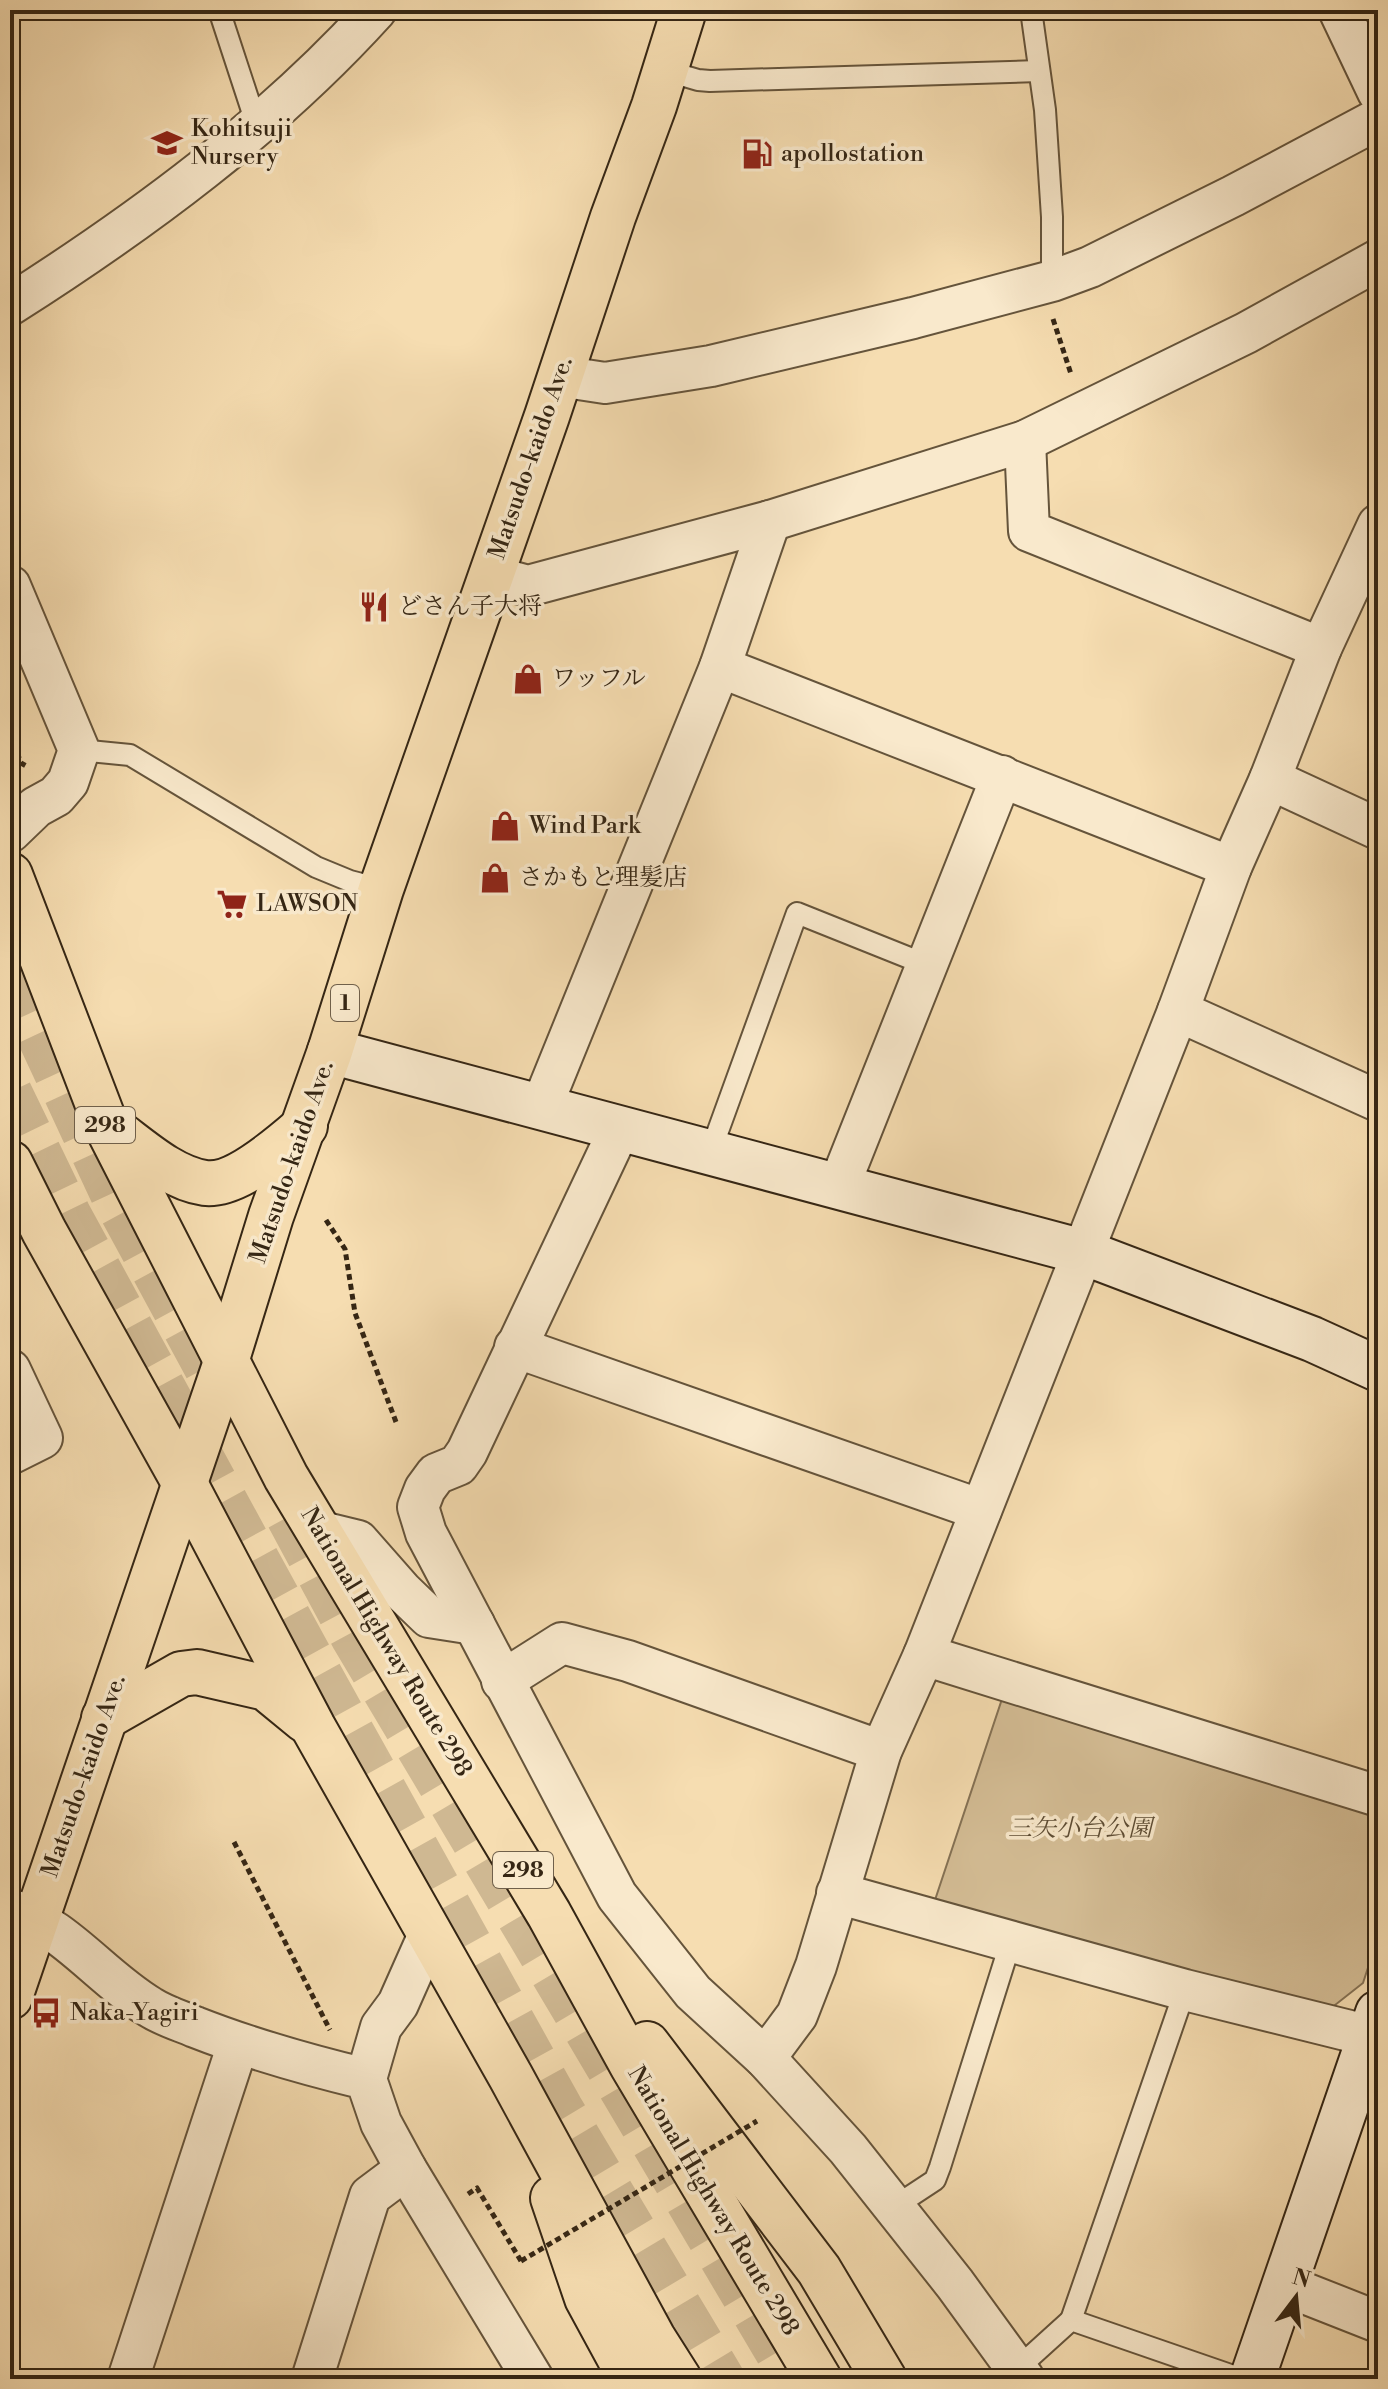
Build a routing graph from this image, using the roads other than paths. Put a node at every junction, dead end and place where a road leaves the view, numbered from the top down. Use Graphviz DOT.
graph roads {
  1 [pos="219,10"];
  2 [pos="376,10"];
  3 [pos="684,10"];
  4 [pos="1031,10"];
  5 [pos="1339,10"];
  6 [pos="664,70"];
  7 [pos="1039,71"];
  8 [pos="1378,92"];
  9 [pos="1378,119"];
  10 [pos="257,126"];
  11 [pos="1378,260"];
  12 [pos="1047,282"];
  13 [pos="10,305"];
  14 [pos="559,376"];
  15 [pos="1025,441"];
  16 [pos="770,521"];
  17 [pos="1374,543"];
  18 [pos="491,576"];
  19 [pos="10,586"];
  20 [pos="1321,648"];
  21 [pos="720,667"];
  22 [pos="79,750"];
  23 [pos="1002,776"];
  24 [pos="1270,779"];
  25 [pos="1378,829"];
  26 [pos="10,832"];
  27 [pos="1231,867"];
  28 [pos="10,875"];
  29 [pos="381,889"];
  30 [pos="927,965"];
  31 [pos="1178,1011"];
  32 [pos="330,1051"];
  33 [pos="1378,1101"];
  34 [pos="541,1108"];
  35 [pos="105,1123"];
  36 [pos="305,1126"];
  37 [pos="619,1130"];
  38 [pos="710,1153"];
  39 [pos="10,1163"];
  40 [pos="839,1186"];
  41 [pos="1083,1252"];
  42 [pos="515,1347"];
  43 [pos="226,1362"];
  44 [pos="1378,1369"];
  45 [pos="10,1370"];
  46 [pos="10,1454"];
  47 [pos="184,1482"];
  48 [pos="981,1510"];
  49 [pos="321,1532"];
  50 [pos="474,1624"];
  51 [pos="924,1655"];
  52 [pos="502,1681"];
  53 [pos="104,1718"];
  54 [pos="313,1727"];
  55 [pos="881,1751"];
  56 [pos="1378,1796"];
  57 [pos="837,1893"];
  58 [pos="23,1913"];
  59 [pos="549,1914"];
  60 [pos="430,1932"];
  61 [pos="1011,1941"];
  62 [pos="1185,1990"];
  63 [pos="10,1997"];
  64 [pos="1373,2037"];
  65 [pos="238,2044"];
  66 [pos="765,2058"];
  67 [pos="511,2077"];
  68 [pos="366,2079"];
  69 [pos="406,2169"];
  70 [pos="894,2207"];
  71 [pos="1284,2285"];
  72 [pos="1071,2320"];
  73 [pos="1378,2322"];
  74 [pos="1021,2374"];
  75 [pos="523,2376"];
  76 [pos="128,2379"];
  77 [pos="312,2379"];
  78 [pos="631,2379"];
  79 [pos="679,2379"];
  80 [pos="819,2379"];
  81 [pos="884,2379"];
  82 [pos="1242,2379"];
  83 [pos="1252,2379"];
  1 -- 10 [label="lane"];
  2 -- 10 [label="street"];
  3 -- 6 [label="main road, Matsudo-kaido Ave. / 1"];
  4 -- 7 [label="lane"];
  5 -- 8 [label="street"];
  6 -- 7 [label="lane"];
  6 -- 14 [label="main road, Matsudo-kaido Ave. / 1"];
  7 -- 12 [label="lane"];
  9 -- 12 [label="street"];
  10 -- 13 [label="street"];
  11 -- 15 [label="street"];
  12 -- 14 [label="street"];
  14 -- 18 [label="main road, Matsudo-kaido Ave. / 1"];
  15 -- 16 [label="street"];
  15 -- 20 [label="street"];
  16 -- 18 [label="street"];
  16 -- 21 [label="street"];
  17 -- 20 [label="street"];
  18 -- 29 [label="main road, Matsudo-kaido Ave. / 1"];
  19 -- 22 [label="street"];
  20 -- 24 [label="street"];
  21 -- 23 [label="street"];
  21 -- 34 [label="street"];
  22 -- 26 [label="street"];
  22 -- 29 [label="lane"];
  23 -- 27 [label="street"];
  23 -- 30 [label="street"];
  24 -- 25 [label="street"];
  24 -- 27 [label="street"];
  27 -- 31 [label="street"];
  28 -- 35 [label="main road, National Highway Route 298 / 298"];
  29 -- 32 [label="main road, Matsudo-kaido Ave. / 1"];
  30 -- 38 [label="lane"];
  30 -- 40 [label="street"];
  31 -- 33 [label="street"];
  31 -- 41 [label="street"];
  32 -- 34 [label="street"];
  32 -- 36 [label="main road, Matsudo-kaido Ave. / 1"];
  34 -- 37 [label="street"];
  35 -- 36 [label="main road"];
  35 -- 43 [label="main road, National Highway Route 298 / 298"];
  36 -- 43 [label="main road, Matsudo-kaido Ave. / 1"];
  37 -- 38 [label="street"];
  37 -- 42 [label="street"];
  38 -- 40 [label="street"];
  39 -- 47 [label="main road"];
  40 -- 41 [label="street"];
  41 -- 44 [label="street"];
  41 -- 48 [label="street"];
  42 -- 48 [label="street"];
  42 -- 50 [label="street"];
  43 -- 47 [label="main road, Matsudo-kaido Ave. / 1"];
  43 -- 49 [label="main road, National Highway Route 298 / 298"];
  45 -- 46 [label="street"];
  47 -- 53 [label="main road, Matsudo-kaido Ave. / 1"];
  47 -- 54 [label="main road"];
  48 -- 51 [label="street"];
  49 -- 50 [label="street"];
  49 -- 59 [label="main road, National Highway Route 298 / 298"];
  50 -- 52 [label="street"];
  51 -- 55 [label="street"];
  51 -- 56 [label="street"];
  52 -- 55 [label="street"];
  52 -- 66 [label="street"];
  53 -- 54 [label="main road"];
  53 -- 58 [label="main road, Matsudo-kaido Ave. / 1"];
  54 -- 60 [label="main road"];
  55 -- 57 [label="street"];
  57 -- 61 [label="street"];
  57 -- 66 [label="street"];
  58 -- 63 [label="main road, Matsudo-kaido Ave. / 1"];
  58 -- 65 [label="street"];
  59 -- 80 [label="main road, National Highway Route 298 / 298"];
  59 -- 81 [label="main road"];
  60 -- 67 [label="main road"];
  60 -- 68 [label="street"];
  61 -- 62 [label="street"];
  61 -- 70 [label="lane"];
  62 -- 64 [label="street"];
  62 -- 72 [label="lane"];
  64 -- 71 [label="street"];
  65 -- 68 [label="street"];
  65 -- 76 [label="street"];
  66 -- 70 [label="street"];
  67 -- 78 [label="main road"];
  67 -- 79 [label="main road"];
  68 -- 69 [label="street"];
  69 -- 75 [label="street"];
  69 -- 77 [label="street"];
  70 -- 74 [label="street"];
  71 -- 73 [label="street"];
  71 -- 83 [label="street"];
  72 -- 74 [label="lane"];
  72 -- 82 [label="lane"];
}
